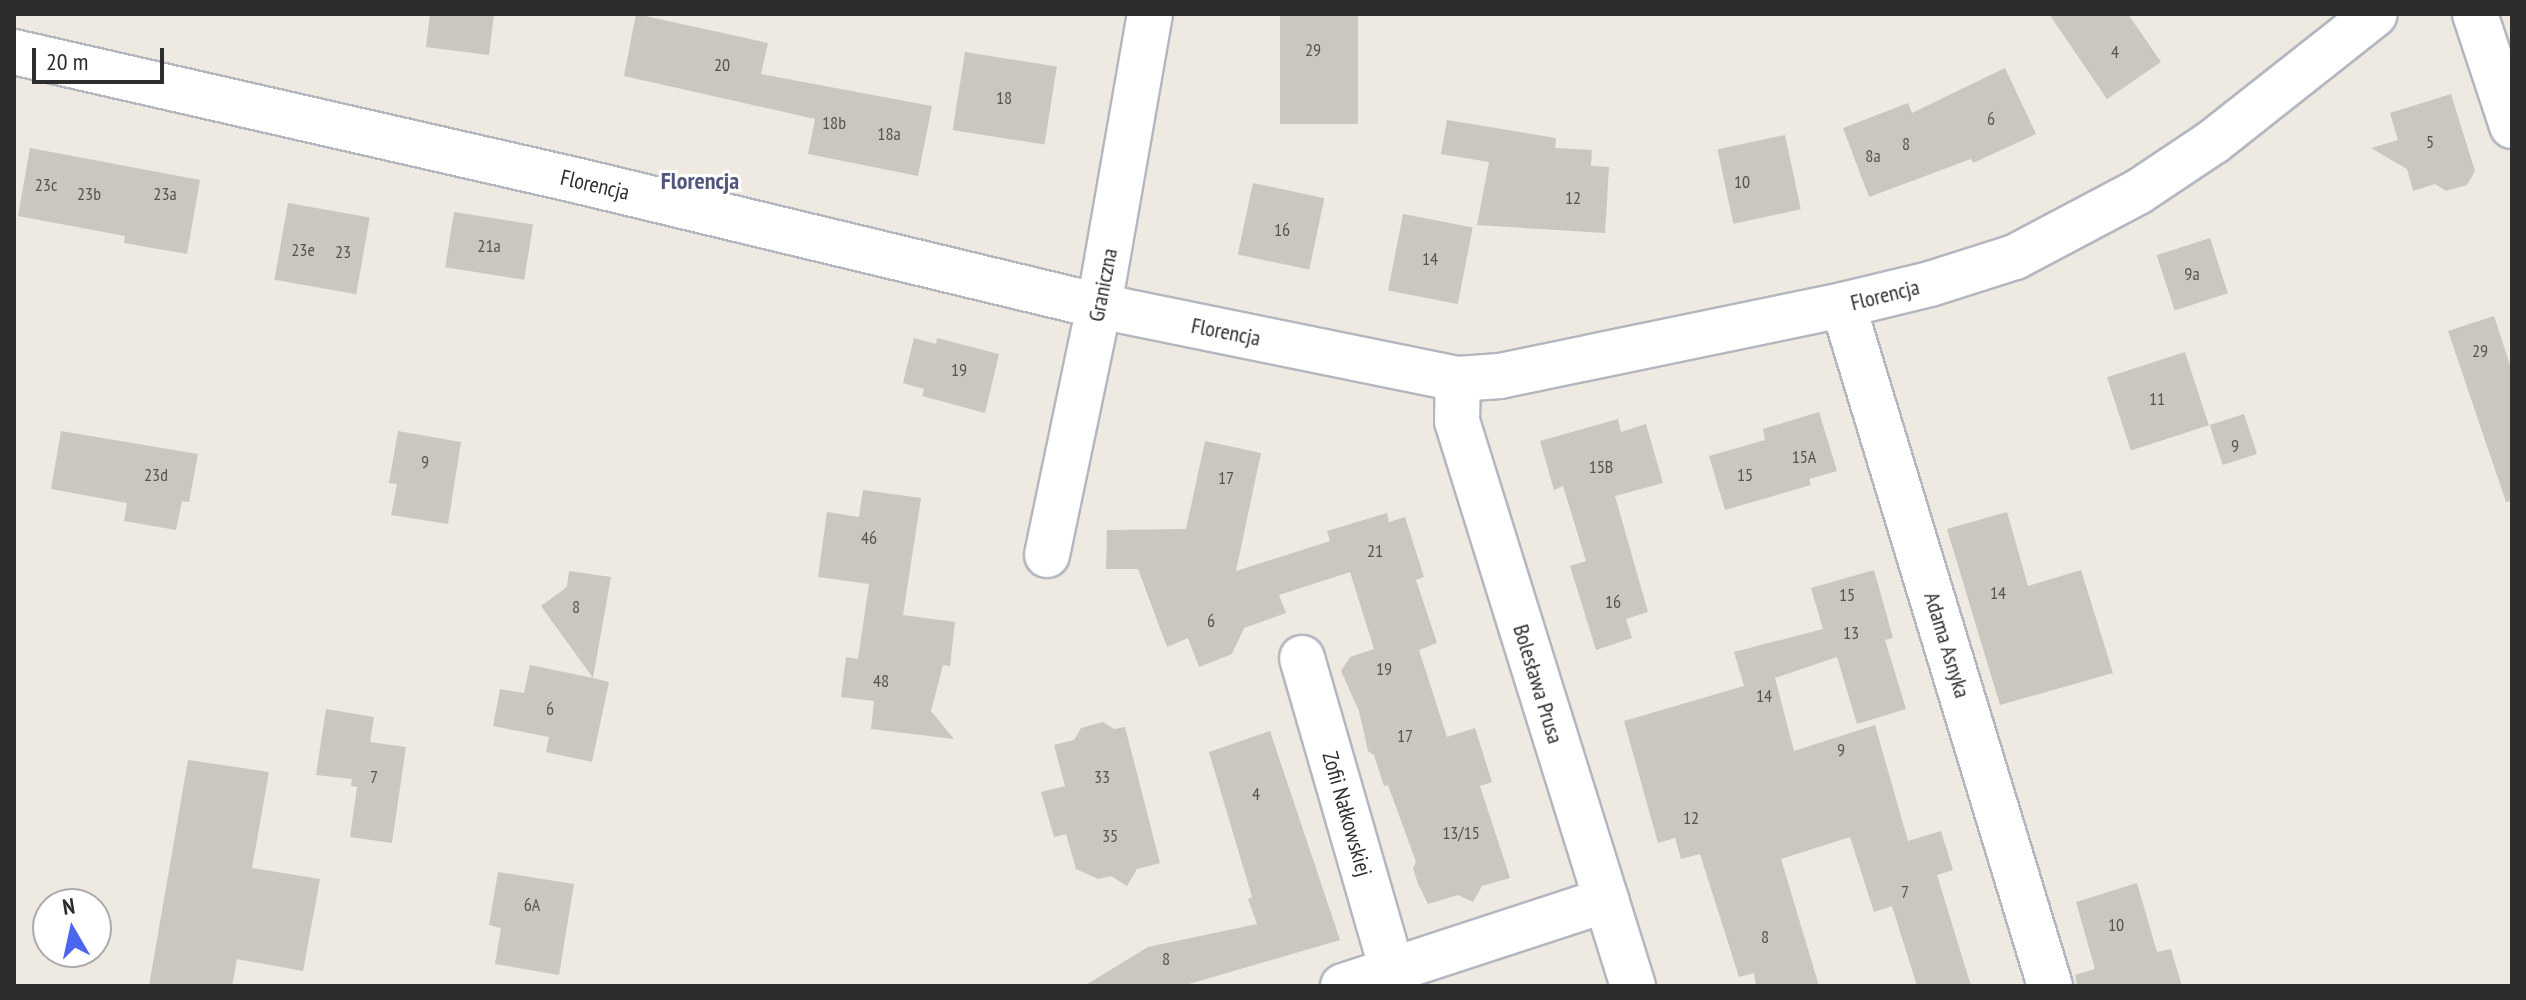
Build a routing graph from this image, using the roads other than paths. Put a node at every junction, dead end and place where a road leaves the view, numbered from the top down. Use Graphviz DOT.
graph roads {
  1 [pos="1150,14"];
  2 [pos="2375,14"];
  3 [pos="2475,14"];
  4 [pos="14,52"];
  5 [pos="2512,126"];
  6 [pos="1843,305"];
  7 [pos="1099,306"];
  8 [pos="1458,379"];
  9 [pos="1047,555"];
  10 [pos="1302,658"];
  11 [pos="1606,900"];
  12 [pos="1392,970"];
  13 [pos="1343,986"];
  14 [pos="1633,986"];
  15 [pos="2050,986"];
  1 -- 7 [label="street, Graniczna"];
  2 -- 6 [label="street, Florencja"];
  3 -- 5 [label="street"];
  4 -- 7 [label="street, Florencja"];
  6 -- 8 [label="street, Florencja"];
  6 -- 15 [label="street, Adama Asnyka"];
  7 -- 8 [label="street, Florencja"];
  7 -- 9 [label="street, Graniczna"];
  8 -- 11 [label="street, Bolesława Prusa"];
  10 -- 12 [label="street, Zofii Nałkowskiej"];
  11 -- 12 [label="street"];
  11 -- 14 [label="street, Bolesława Prusa"];
  12 -- 13 [label="street"];
}
